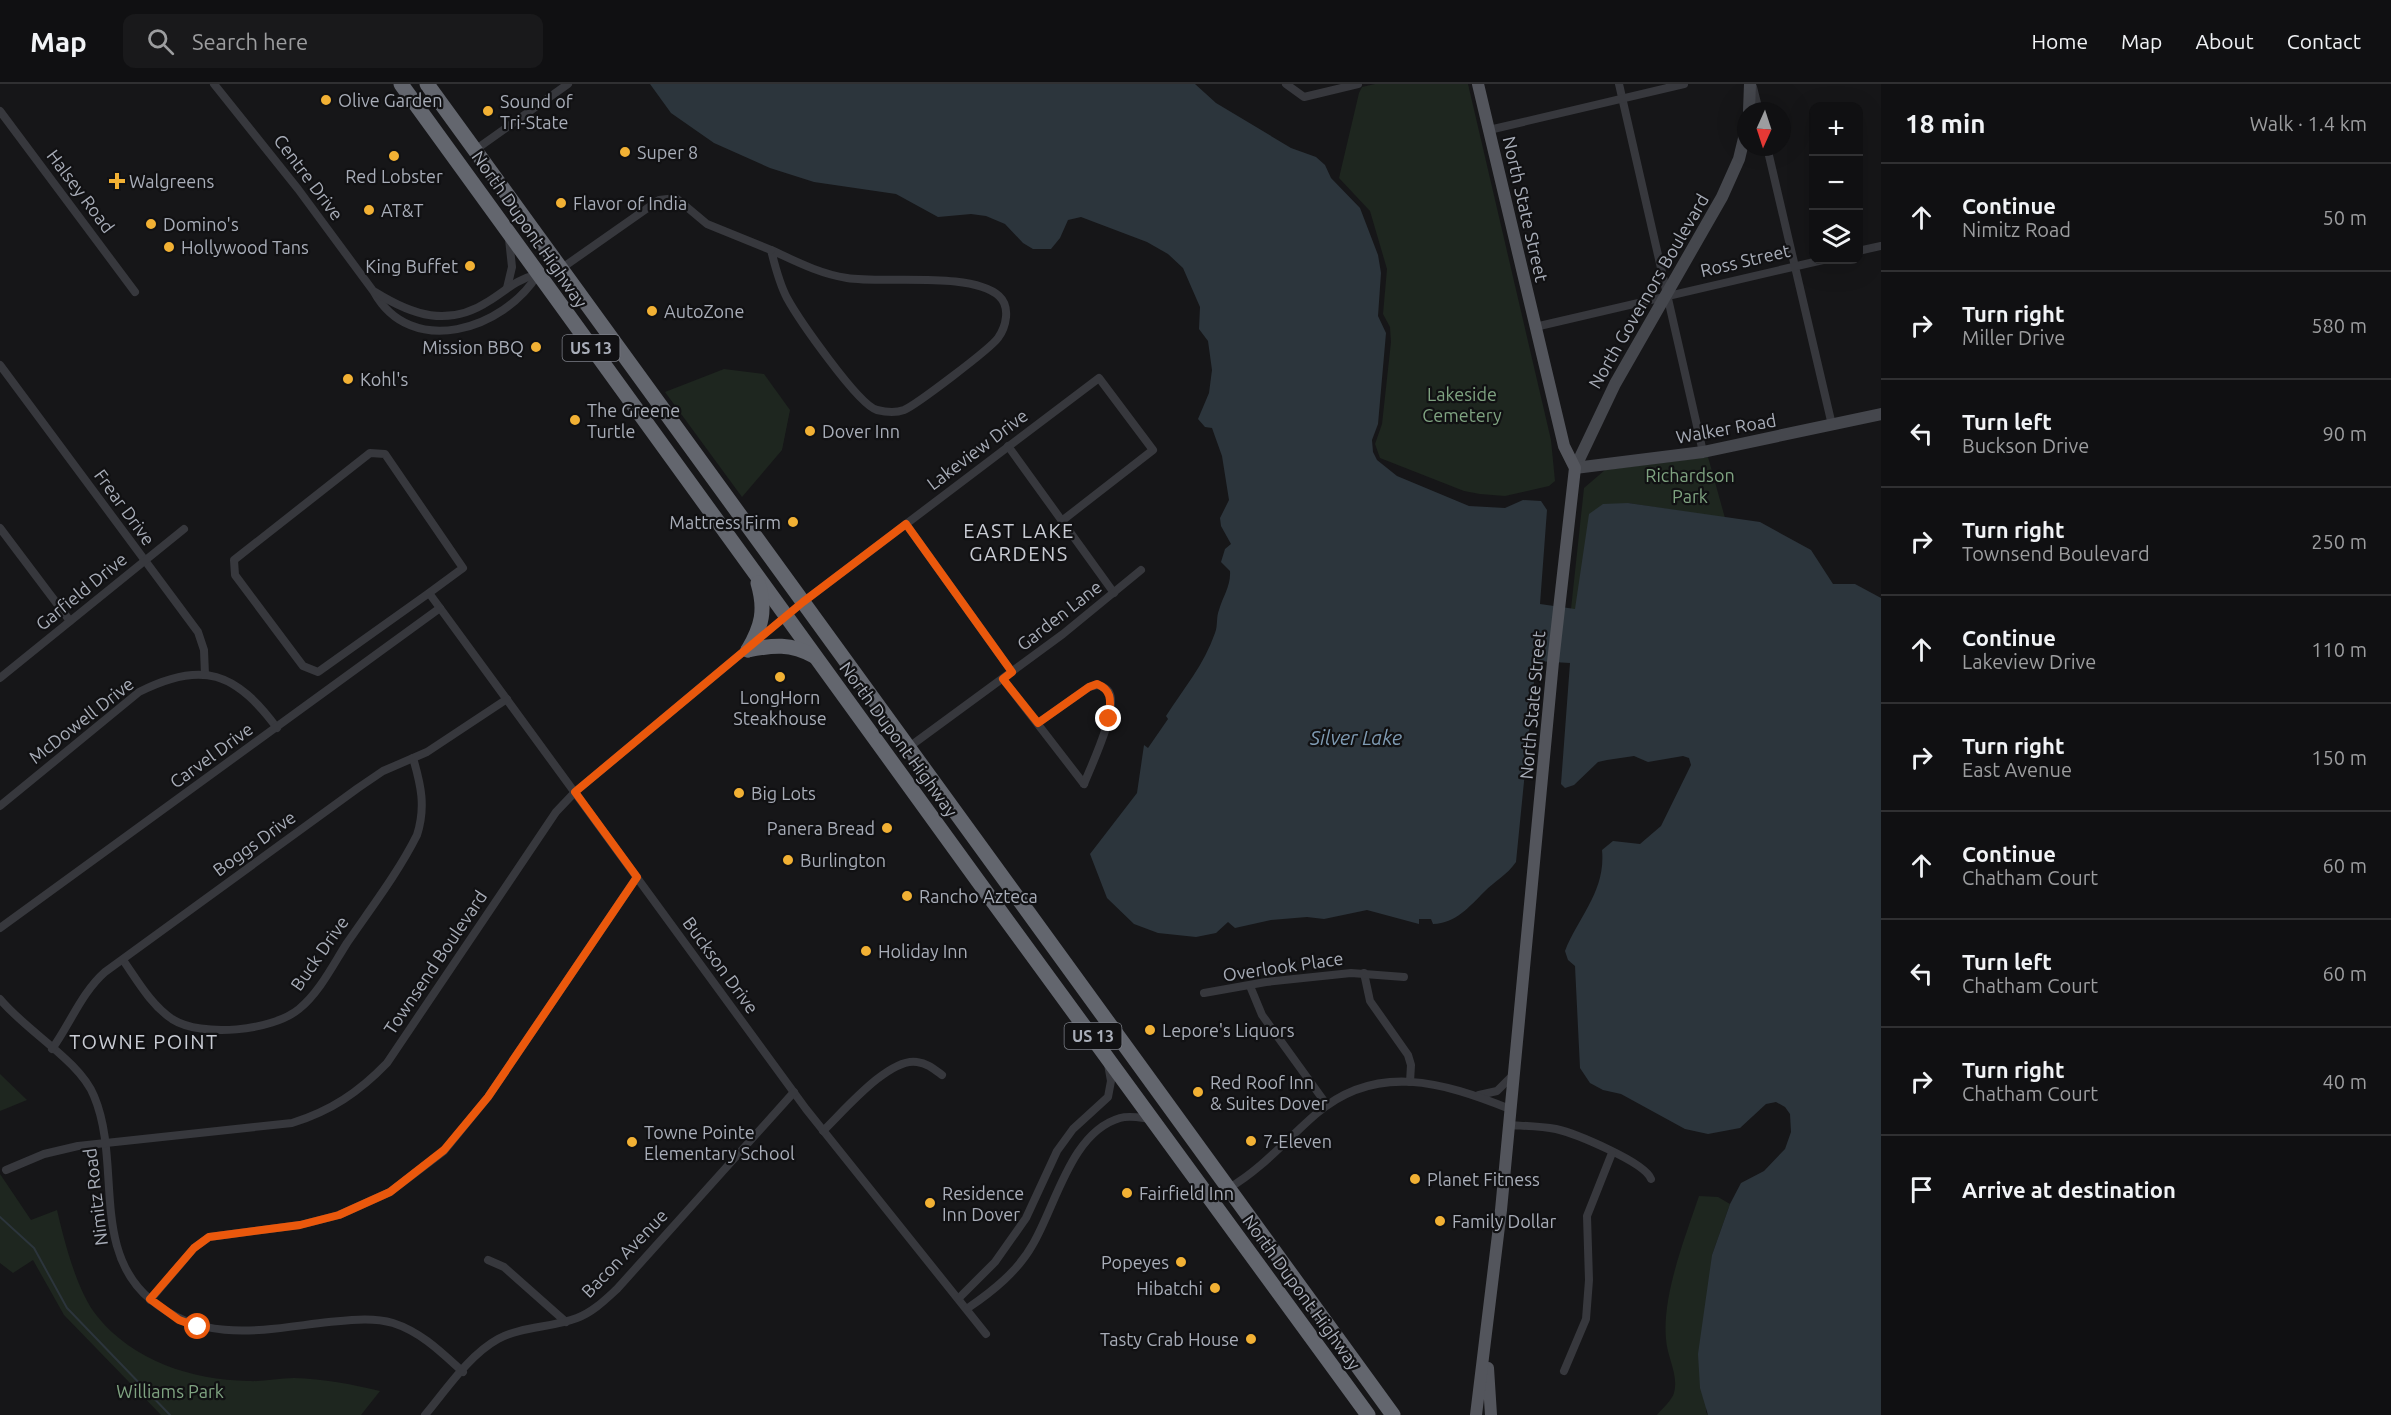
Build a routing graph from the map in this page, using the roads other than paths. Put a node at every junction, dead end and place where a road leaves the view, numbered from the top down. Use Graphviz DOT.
graph roads {
  1 [pos="214,84"];
  2 [pos="401,84"];
  3 [pos="427,84"];
  4 [pos="568,84"];
  5 [pos="1286,84"];
  6 [pos="1478,84"];
  7 [pos="1619,84"];
  8 [pos="1684,84"];
  9 [pos="1751,84"];
  10 [pos="1352,85"];
  11 [pos="1622,99"];
  12 [pos="1750,102"];
  13 [pos="1756,102"];
  14 [pos="415,104"];
  15 [pos="0,111"];
  16 [pos="1489,130"];
  17 [pos="475,150"];
  18 [pos="1738,156"];
  19 [pos="1769,156"];
  20 [pos="508,233"];
  21 [pos="1881,246"];
  22 [pos="771,250"];
  23 [pos="1863,250"];
  24 [pos="1809,263"];
  25 [pos="1794,266"];
  26 [pos="562,268"];
  27 [pos="538,274"];
  28 [pos="507,288"];
  29 [pos="577,289"];
  30 [pos="374,291"];
  31 [pos="135,292"];
  32 [pos="1668,294"];
  33 [pos="1535,327"];
  34 [pos="0,365"];
  35 [pos="1881,414"];
  36 [pos="1832,425"];
  37 [pos="1008,446"];
  38 [pos="1703,452"];
  39 [pos="1575,468"];
  40 [pos="1064,520"];
  41 [pos="906,524"];
  42 [pos="0,528"];
  43 [pos="184,530"];
  44 [pos="144,561"];
  45 [pos="1141,570"];
  46 [pos="755,574"];
  47 [pos="429,592"];
  48 [pos="1114,593"];
  49 [pos="803,602"];
  50 [pos="440,608"];
  51 [pos="786,616"];
  52 [pos="70,621"];
  53 [pos="748,650"];
  54 [pos="348,652"];
  55 [pos="816,658"];
  56 [pos="356,667"];
  57 [pos="1012,672"];
  58 [pos="205,675"];
  59 [pos="0,678"];
  60 [pos="1003,679"];
  61 [pos="507,699"];
  62 [pos="1038,723"];
  63 [pos="277,728"];
  64 [pos="909,747"];
  65 [pos="413,758"];
  66 [pos="575,792"];
  67 [pos="0,806"];
  68 [pos="637,877"];
  69 [pos="0,928"];
  70 [pos="123,960"];
  71 [pos="1364,973"];
  72 [pos="1404,977"];
  73 [pos="1250,986"];
  74 [pos="1204,993"];
  75 [pos="0,999"];
  76 [pos="1072,1009"];
  77 [pos="1122,1043"];
  78 [pos="52,1049"];
  79 [pos="1105,1052"];
  80 [pos="942,1075"];
  81 [pos="1513,1075"];
  82 [pos="1410,1082"];
  83 [pos="794,1092"];
  84 [pos="1477,1095"];
  85 [pos="1327,1105"];
  86 [pos="1510,1109"];
  87 [pos="1152,1119"];
  88 [pos="1508,1125"];
  89 [pos="823,1131"];
  90 [pos="105,1143"];
  91 [pos="1612,1153"];
  92 [pos="1187,1166"];
  93 [pos="6,1170"];
  94 [pos="1651,1179"];
  95 [pos="1229,1188"];
  96 [pos="1030,1210"];
  97 [pos="1046,1216"];
  98 [pos="488,1260"];
  99 [pos="959,1298"];
  100 [pos="150,1299"];
  101 [pos="968,1308"];
  102 [pos="566,1322"];
  103 [pos="986,1334"];
  104 [pos="1487,1340"];
  105 [pos="1564,1371"];
  106 [pos="463,1372"];
  107 [pos="425,1415"];
  108 [pos="1368,1415"];
  109 [pos="1393,1415"];
  110 [pos="1476,1415"];
  111 [pos="1491,1415"];
  1 -- 30 [label="street, Centre Drive"];
  2 -- 14 [label="highway, North Dupont Highway / US 13"];
  3 -- 17 [label="highway, North Dupont Highway / US 13"];
  4 -- 17 [label="street"];
  5 -- 10 [label="street"];
  6 -- 16 [label="main road, North State Street"];
  7 -- 11 [label="street"];
  8 -- 11 [label="street"];
  9 -- 12 [label="main road"];
  9 -- 13 [label="street"];
  11 -- 16 [label="street"];
  11 -- 32 [label="street"];
  14 -- 17 [label="highway"];
  14 -- 20 [label="highway, North Dupont Highway / US 13"];
  15 -- 31 [label="street, Halsey Road"];
  16 -- 33 [label="main road, North State Street"];
  17 -- 26 [label="highway, North Dupont Highway / US 13"];
  18 -- 32 [label="main road, North Governors Boulevard"];
  19 -- 25 [label="street"];
  20 -- 26 [label="highway"];
  20 -- 27 [label="highway, North Dupont Highway / US 13"];
  20 -- 28 [label="street"];
  21 -- 23 [label="street"];
  22 -- 22 [label="street"];
  22 -- 26 [label="street"];
  24 -- 25 [label="street, Ross Street"];
  25 -- 32 [label="street, Ross Street"];
  25 -- 36 [label="street"];
  26 -- 29 [label="highway, North Dupont Highway / US 13"];
  27 -- 28 [label="street, Centre Drive"];
  27 -- 29 [label="highway"];
  27 -- 30 [label="street, Centre Drive"];
  27 -- 46 [label="highway, North Dupont Highway / US 13"];
  28 -- 30 [label="street, Centre Drive"];
  29 -- 49 [label="highway, North Dupont Highway / US 13"];
  32 -- 33 [label="street, Ross Street"];
  32 -- 38 [label="street"];
  32 -- 39 [label="main road, North Governors Boulevard"];
  33 -- 39 [label="main road, North State Street"];
  34 -- 44 [label="street, Frear Drive"];
  35 -- 36 [label="main road, Walker Road"];
  36 -- 38 [label="main road, Walker Road"];
  37 -- 40 [label="street"];
  37 -- 40 [label="street, Lakeview Drive"];
  37 -- 41 [label="street, Lakeview Drive"];
  38 -- 39 [label="main road, Walker Road"];
  39 -- 81 [label="main road, North State Street"];
  40 -- 48 [label="street"];
  41 -- 49 [label="street, Lakeview Drive"];
  41 -- 57 [label="street"];
  42 -- 52 [label="street"];
  43 -- 44 [label="street, Garfield Drive"];
  44 -- 52 [label="street, Garfield Drive"];
  44 -- 58 [label="street, Frear Drive"];
  45 -- 48 [label="street, Garden Lane"];
  46 -- 51 [label="highway, North Dupont Highway / US 13"];
  46 -- 53 [label="highway"];
  47 -- 50 [label="street, Buckson Drive"];
  47 -- 54 [label="street"];
  47 -- 54 [label="street"];
  48 -- 57 [label="street, Garden Lane"];
  49 -- 51 [label="street, Townsend Boulevard"];
  49 -- 64 [label="highway, North Dupont Highway / US 13"];
  50 -- 56 [label="street, Carvel Drive"];
  50 -- 61 [label="street, Buckson Drive"];
  51 -- 53 [label="street, Townsend Boulevard"];
  51 -- 55 [label="highway, North Dupont Highway / US 13"];
  52 -- 59 [label="street, Garfield Drive"];
  53 -- 55 [label="highway"];
  53 -- 66 [label="street, Townsend Boulevard"];
  54 -- 56 [label="street"];
  55 -- 76 [label="highway, North Dupont Highway / US 13"];
  56 -- 63 [label="street, Carvel Drive"];
  57 -- 60 [label="street, Garden Lane"];
  58 -- 63 [label="street, McDowell Drive"];
  58 -- 67 [label="street, McDowell Drive"];
  60 -- 62 [label="street"];
  60 -- 64 [label="street, Garden Lane"];
  61 -- 65 [label="street, Boggs Drive"];
  61 -- 66 [label="street, Buckson Drive"];
  62 -- 62 [label="street"];
  63 -- 69 [label="street, Carvel Drive"];
  64 -- 77 [label="highway, North Dupont Highway / US 13"];
  65 -- 70 [label="street, Boggs Drive"];
  65 -- 70 [label="street, Buck Drive"];
  66 -- 68 [label="street, Buckson Drive"];
  66 -- 90 [label="street, Townsend Boulevard"];
  68 -- 83 [label="street, Buckson Drive"];
  68 -- 100 [label="street"];
  70 -- 78 [label="street, Boggs Drive"];
  71 -- 72 [label="street, Overlook Place"];
  71 -- 73 [label="street, Overlook Place"];
  71 -- 82 [label="street"];
  73 -- 74 [label="street, Overlook Place"];
  73 -- 85 [label="street"];
  75 -- 78 [label="street, Nimitz Road"];
  76 -- 77 [label="highway"];
  76 -- 79 [label="highway, North Dupont Highway / US 13"];
  77 -- 95 [label="highway, North Dupont Highway / US 13"];
  78 -- 90 [label="street, Nimitz Road"];
  79 -- 87 [label="highway, North Dupont Highway / US 13"];
  79 -- 96 [label="street"];
  80 -- 89 [label="street"];
  81 -- 84 [label="street"];
  81 -- 86 [label="main road, North State Street"];
  82 -- 84 [label="street"];
  82 -- 85 [label="street"];
  83 -- 89 [label="street, Buckson Drive"];
  83 -- 102 [label="street, Bacon Avenue"];
  84 -- 86 [label="street"];
  85 -- 95 [label="street"];
  86 -- 88 [label="main road, North State Street"];
  87 -- 92 [label="highway, North Dupont Highway / US 13"];
  87 -- 97 [label="street"];
  88 -- 91 [label="street"];
  88 -- 104 [label="main road, North State Street"];
  89 -- 99 [label="street, Buckson Drive"];
  90 -- 93 [label="street, Townsend Boulevard"];
  90 -- 100 [label="street, Nimitz Road"];
  91 -- 94 [label="street"];
  91 -- 105 [label="street"];
  92 -- 95 [label="highway"];
  92 -- 108 [label="highway, North Dupont Highway / US 13"];
  95 -- 109 [label="highway, North Dupont Highway / US 13"];
  96 -- 97 [label="street"];
  96 -- 99 [label="street"];
  97 -- 101 [label="street"];
  98 -- 102 [label="street"];
  99 -- 101 [label="street, Buckson Drive"];
  100 -- 106 [label="street, Nimitz Road"];
  101 -- 103 [label="street, Buckson Drive"];
  102 -- 106 [label="street, Bacon Avenue"];
  104 -- 110 [label="main road, North State Street"];
  104 -- 111 [label="main road, North State Street"];
  106 -- 107 [label="street, Bacon Avenue"];
}
